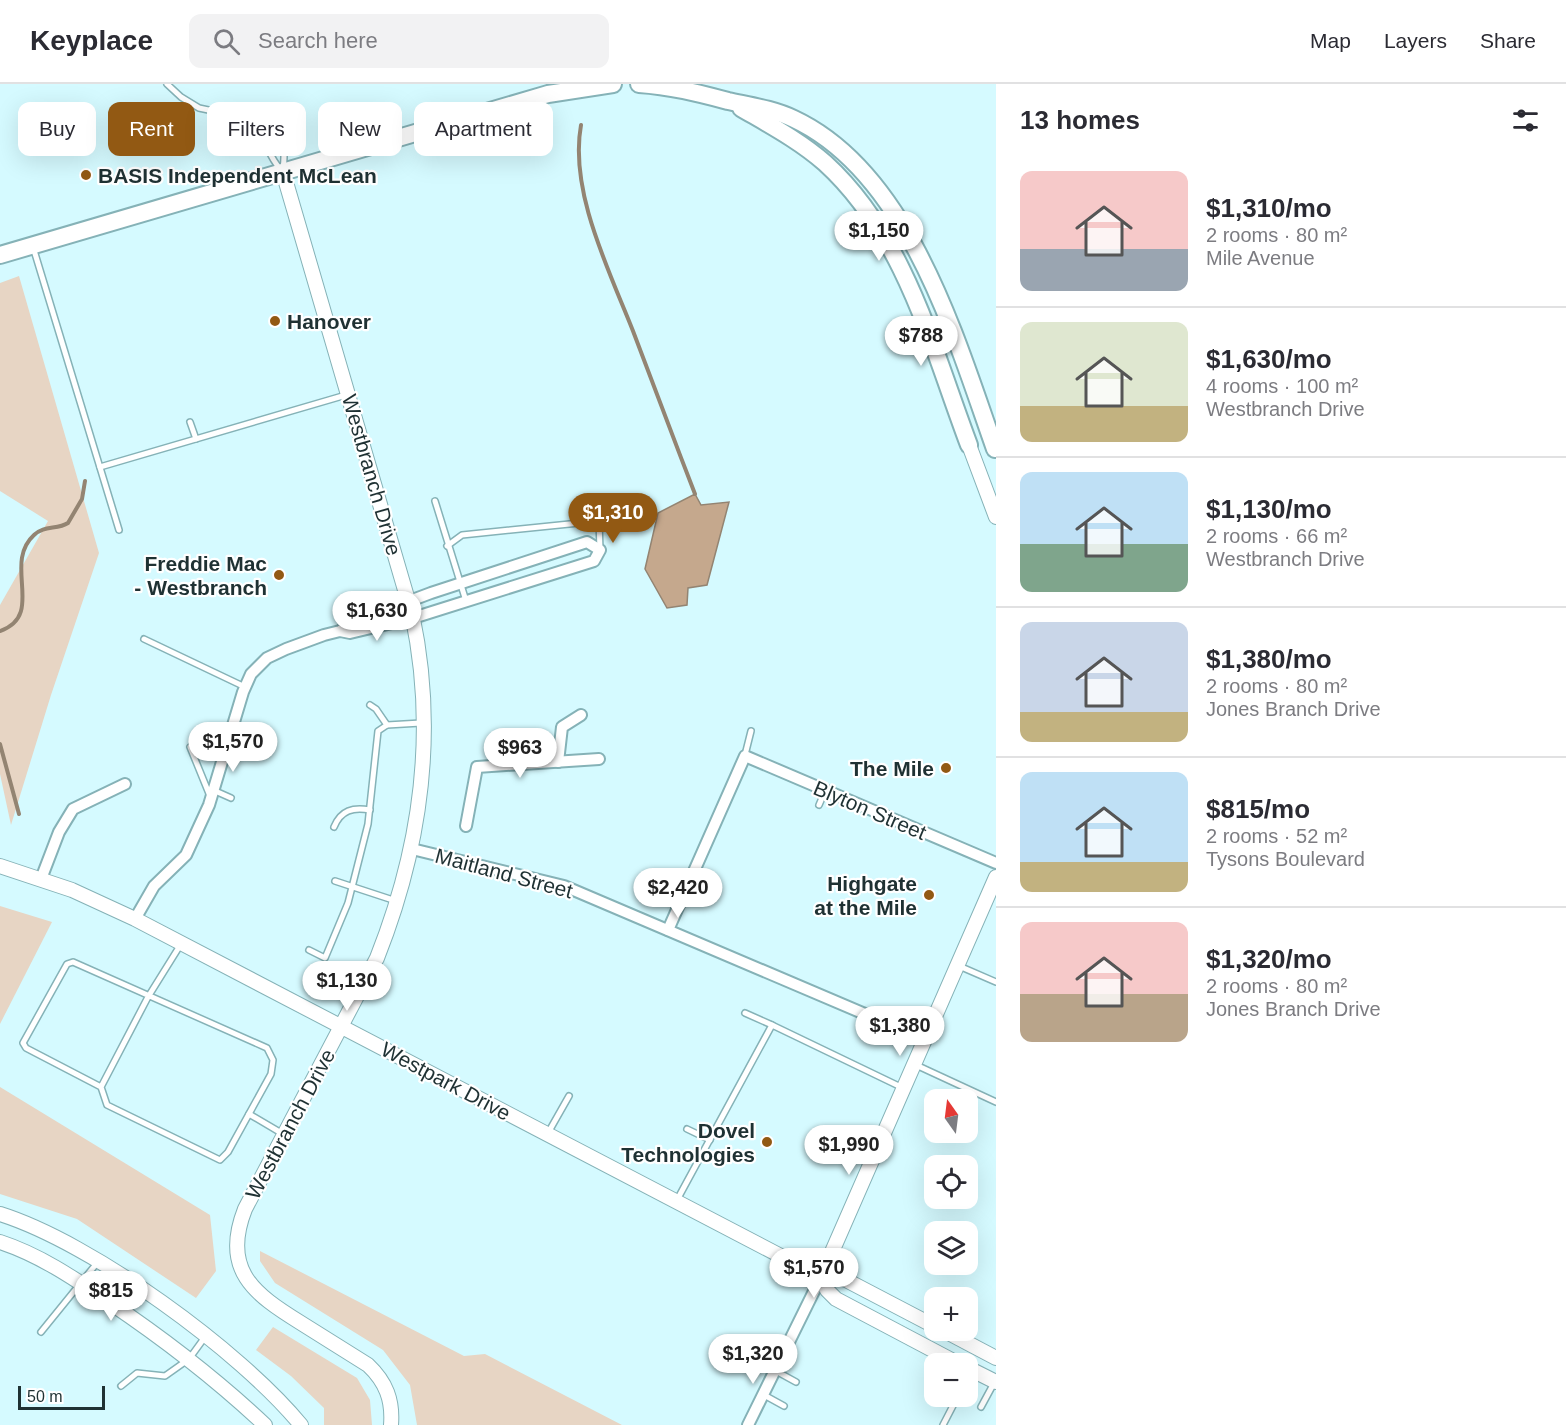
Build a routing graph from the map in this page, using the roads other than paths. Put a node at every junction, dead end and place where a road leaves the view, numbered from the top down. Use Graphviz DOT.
graph roads {
  1 [pos="167,84"];
  2 [pos="613,84"];
  3 [pos="639,84"];
  4 [pos="727,100"];
  5 [pos="207,110"];
  6 [pos="270,156"];
  7 [pos="284,156"];
  8 [pos="283,172"];
  9 [pos="902,223"];
  10 [pos="882,232"];
  11 [pos="33,246"];
  12 [pos="0,255"];
  13 [pos="348,394"];
  14 [pos="190,422"];
  15 [pos="992,427"];
  16 [pos="196,439"];
  17 [pos="969,445"];
  18 [pos="996,450"];
  19 [pos="100,467"];
  20 [pos="435,501"];
  21 [pos="996,517"];
  22 [pos="119,530"];
  23 [pos="447,546"];
  24 [pos="600,550"];
  25 [pos="460,584"];
  26 [pos="466,601"];
  27 [pos="408,603"];
  28 [pos="413,618"];
  29 [pos="340,631"];
  30 [pos="144,639"];
  31 [pos="245,687"];
  32 [pos="369,705"];
  33 [pos="581,714"];
  34 [pos="425,723"];
  35 [pos="387,725"];
  36 [pos="751,731"];
  37 [pos="231,733"];
  38 [pos="745,756"];
  39 [pos="599,759"];
  40 [pos="558,762"];
  41 [pos="125,784"];
  42 [pos="825,791"];
  43 [pos="212,793"];
  44 [pos="231,798"];
  45 [pos="819,805"];
  46 [pos="370,810"];
  47 [pos="466,826"];
  48 [pos="334,827"];
  49 [pos="412,849"];
  50 [pos="996,863"];
  51 [pos="0,866"];
  52 [pos="996,877"];
  53 [pos="41,879"];
  54 [pos="335,880"];
  55 [pos="354,886"];
  56 [pos="398,901"];
  57 [pos="135,919"];
  58 [pos="668,930"];
  59 [pos="182,943"];
  60 [pos="309,950"];
  61 [pos="959,966"];
  62 [pos="996,981"];
  63 [pos="148,997"];
  64 [pos="745,1013"];
  65 [pos="772,1025"];
  66 [pos="341,1026"];
  67 [pos="926,1040"];
  68 [pos="914,1064"];
  69 [pos="101,1087"];
  70 [pos="904,1088"];
  71 [pos="569,1095"];
  72 [pos="996,1102"];
  73 [pos="249,1114"];
  74 [pos="687,1129"];
  75 [pos="547,1134"];
  76 [pos="284,1135"];
  77 [pos="710,1140"];
  78 [pos="676,1201"];
  79 [pos="0,1214"];
  80 [pos="0,1242"];
  81 [pos="98,1262"];
  82 [pos="821,1277"];
  83 [pos="82,1284"];
  84 [pos="924,1321"];
  85 [pos="42,1332"];
  86 [pos="205,1337"];
  87 [pos="966,1341"];
  88 [pos="935,1353"];
  89 [pos="995,1355"];
  90 [pos="189,1359"];
  91 [pos="776,1371"];
  92 [pos="978,1375"];
  93 [pos="796,1382"];
  94 [pos="995,1382"];
  95 [pos="121,1386"];
  96 [pos="764,1395"];
  97 [pos="784,1406"];
  98 [pos="952,1407"];
  99 [pos="981,1407"];
  100 [pos="265,1425"];
  101 [pos="301,1425"];
  102 [pos="391,1425"];
  103 [pos="748,1425"];
  104 [pos="943,1425"];
  1 -- 5 [label="lane"];
  2 -- 8 [label="main road"];
  3 -- 4 [label="main road"];
  4 -- 9 [label="main road"];
  4 -- 10 [label="main road"];
  6 -- 8 [label="lane"];
  7 -- 8 [label="lane"];
  8 -- 11 [label="main road"];
  8 -- 13 [label="street, Westbranch Drive"];
  9 -- 10 [label="lane"];
  9 -- 10 [label="lane"];
  9 -- 15 [label="main road"];
  10 -- 17 [label="main road"];
  11 -- 12 [label="main road"];
  11 -- 19 [label="lane"];
  13 -- 16 [label="lane"];
  13 -- 27 [label="street, Westbranch Drive"];
  14 -- 16 [label="lane"];
  15 -- 17 [label="main road"];
  15 -- 18 [label="main road"];
  16 -- 19 [label="lane"];
  17 -- 18 [label="main road"];
  17 -- 21 [label="street"];
  19 -- 22 [label="lane"];
  20 -- 23 [label="lane"];
  23 -- 24 [label="lane"];
  23 -- 25 [label="lane"];
  24 -- 25 [label="street"];
  24 -- 26 [label="street"];
  25 -- 26 [label="lane"];
  25 -- 27 [label="street"];
  26 -- 28 [label="street"];
  27 -- 28 [label="street, Westbranch Drive"];
  27 -- 29 [label="street"];
  28 -- 29 [label="street"];
  28 -- 34 [label="street, Westbranch Drive"];
  29 -- 31 [label="street"];
  30 -- 31 [label="lane"];
  31 -- 37 [label="street"];
  32 -- 35 [label="lane"];
  33 -- 40 [label="street"];
  34 -- 35 [label="lane"];
  34 -- 49 [label="street, Westbranch Drive"];
  35 -- 46 [label="lane"];
  36 -- 38 [label="lane"];
  37 -- 43 [label="street"];
  37 -- 43 [label="lane"];
  38 -- 42 [label="street, Blyton Street"];
  38 -- 58 [label="street"];
  39 -- 40 [label="street"];
  40 -- 47 [label="street"];
  41 -- 53 [label="street"];
  42 -- 45 [label="lane"];
  42 -- 50 [label="street, Blyton Street"];
  43 -- 44 [label="lane"];
  43 -- 57 [label="street"];
  46 -- 48 [label="lane"];
  46 -- 55 [label="lane"];
  49 -- 56 [label="street, Westbranch Drive"];
  49 -- 58 [label="street, Maitland Street"];
  51 -- 53 [label="street, Westpark Drive"];
  52 -- 61 [label="street"];
  53 -- 57 [label="street, Westpark Drive"];
  54 -- 55 [label="lane"];
  55 -- 56 [label="lane"];
  55 -- 60 [label="lane"];
  56 -- 66 [label="street, Westbranch Drive"];
  57 -- 59 [label="street, Westpark Drive"];
  58 -- 67 [label="street, Maitland Street"];
  59 -- 63 [label="lane"];
  59 -- 66 [label="street, Westpark Drive"];
  61 -- 62 [label="lane"];
  61 -- 67 [label="street"];
  63 -- 69 [label="lane"];
  63 -- 69 [label="lane"];
  63 -- 73 [label="lane"];
  64 -- 65 [label="lane"];
  65 -- 70 [label="lane"];
  65 -- 77 [label="lane"];
  66 -- 75 [label="street, Westpark Drive"];
  66 -- 76 [label="street, Westbranch Drive"];
  67 -- 68 [label="street"];
  68 -- 70 [label="street"];
  68 -- 72 [label="lane"];
  69 -- 73 [label="lane"];
  70 -- 82 [label="street"];
  71 -- 75 [label="lane"];
  73 -- 76 [label="lane"];
  74 -- 77 [label="lane"];
  75 -- 78 [label="street, Westpark Drive"];
  76 -- 102 [label="street, Westbranch Drive"];
  77 -- 78 [label="lane"];
  78 -- 82 [label="street, Westpark Drive"];
  79 -- 81 [label="street"];
  80 -- 83 [label="street"];
  81 -- 83 [label="lane"];
  81 -- 86 [label="street"];
  82 -- 84 [label="street, Westpark Drive"];
  82 -- 88 [label="street, Westpark Drive"];
  82 -- 91 [label="street"];
  83 -- 85 [label="lane"];
  83 -- 90 [label="street"];
  86 -- 90 [label="lane"];
  86 -- 101 [label="street"];
  87 -- 89 [label="street"];
  90 -- 95 [label="lane"];
  90 -- 100 [label="street"];
  91 -- 93 [label="lane"];
  91 -- 96 [label="street"];
  92 -- 94 [label="street, Westpark Drive"];
  94 -- 99 [label="lane"];
  96 -- 97 [label="lane"];
  96 -- 103 [label="street"];
  98 -- 104 [label="lane"];
}
